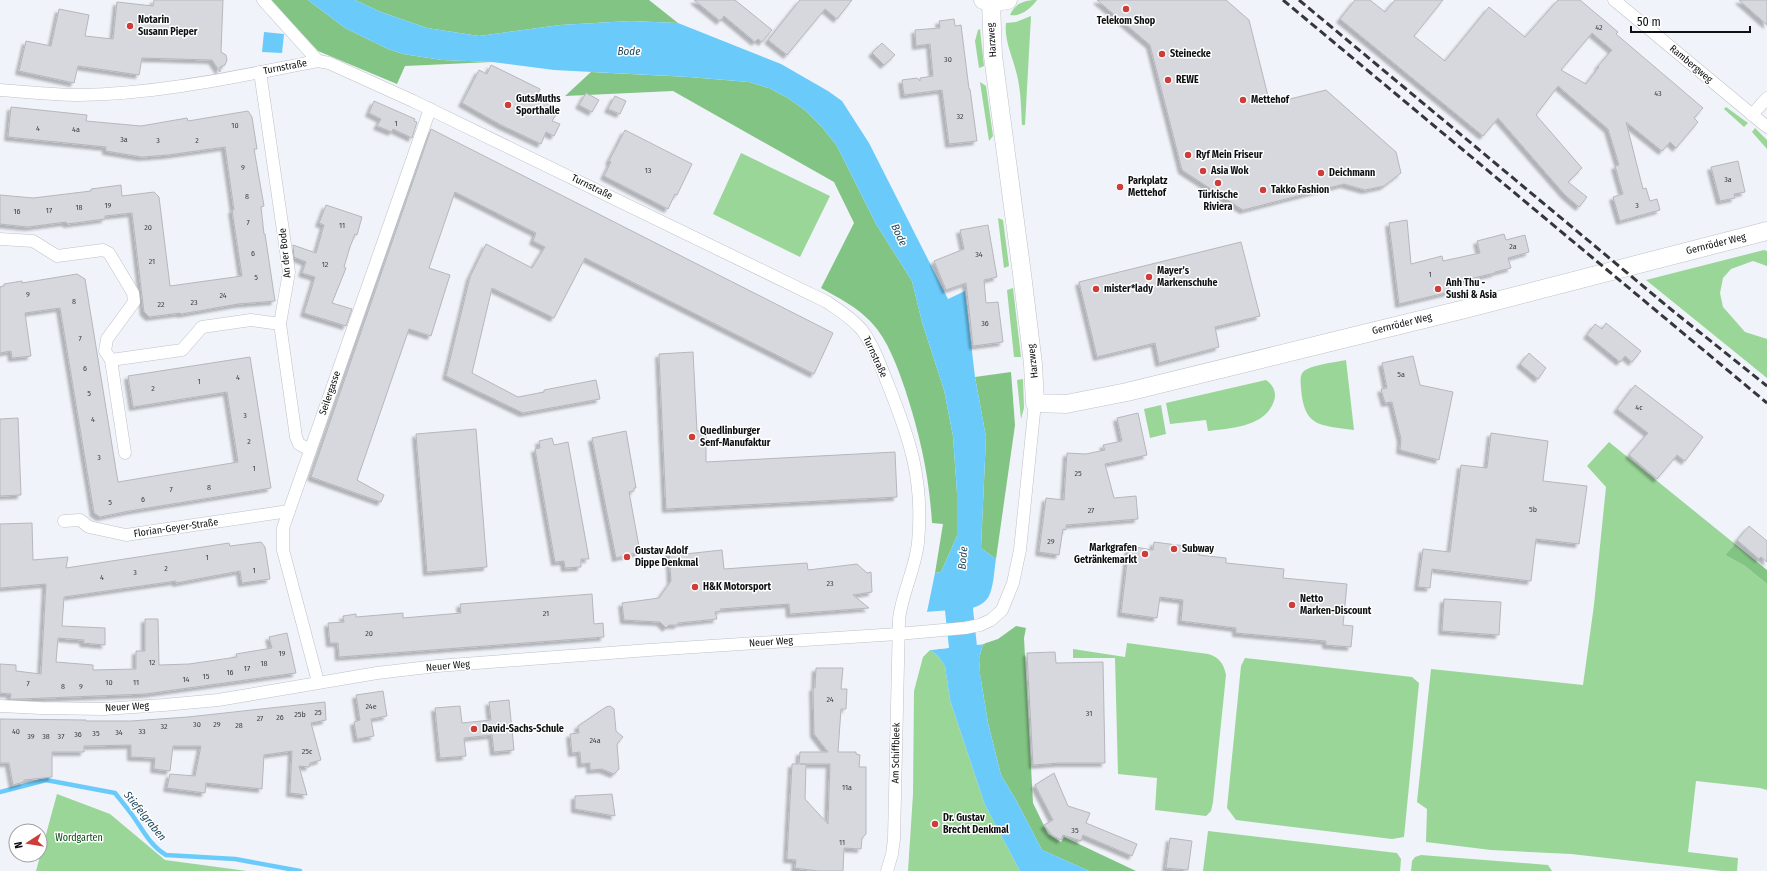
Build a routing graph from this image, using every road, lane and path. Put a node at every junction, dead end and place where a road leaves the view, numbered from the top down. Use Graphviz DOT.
graph roads {
  1 [pos="263,0"];
  2 [pos="1614,0"];
  3 [pos="994,1"];
  4 [pos="318,61"];
  5 [pos="260,72"];
  6 [pos="0,90"];
  7 [pos="1767,98"];
  8 [pos="430,109"];
  9 [pos="1752,115"];
  10 [pos="1767,127"];
  11 [pos="1767,231"];
  12 [pos="0,239"];
  13 [pos="280,324"];
  14 [pos="111,360"];
  15 [pos="1036,403"];
  16 [pos="310,450"];
  17 [pos="125,453"];
  18 [pos="290,511"];
  19 [pos="64,521"];
  20 [pos="898,634"];
  21 [pos="318,682"];
  22 [pos="0,706"];
  23 [pos="887,871"];
  1 -- 4 [label="street"];
  2 -- 9 [label="street, Rambergweg"];
  3 -- 15 [label="main road, Harzweg"];
  4 -- 5 [label="street, Turnstraße"];
  4 -- 8 [label="street, Turnstraße"];
  5 -- 6 [label="street, Turnstraße"];
  5 -- 13 [label="street, An der Bode"];
  7 -- 9 [label="street"];
  8 -- 16 [label="street, Seilergasse"];
  8 -- 20 [label="street, Turnstraße"];
  9 -- 10 [label="street, Rambergweg"];
  11 -- 15 [label="main road, Gernröder Weg"];
  12 -- 14 [label="street"];
  13 -- 14 [label="street"];
  13 -- 16 [label="street, An der Bode"];
  14 -- 17 [label="street"];
  15 -- 20 [label="street, Harzweg"];
  16 -- 18 [label="street, Seilergasse"];
  18 -- 19 [label="street, Florian-Geyer-Straße"];
  18 -- 21 [label="street, Seilergasse"];
  20 -- 21 [label="street, Neuer Weg"];
  20 -- 23 [label="street, Am Schiffbleek"];
  21 -- 22 [label="street, Neuer Weg"];
}
